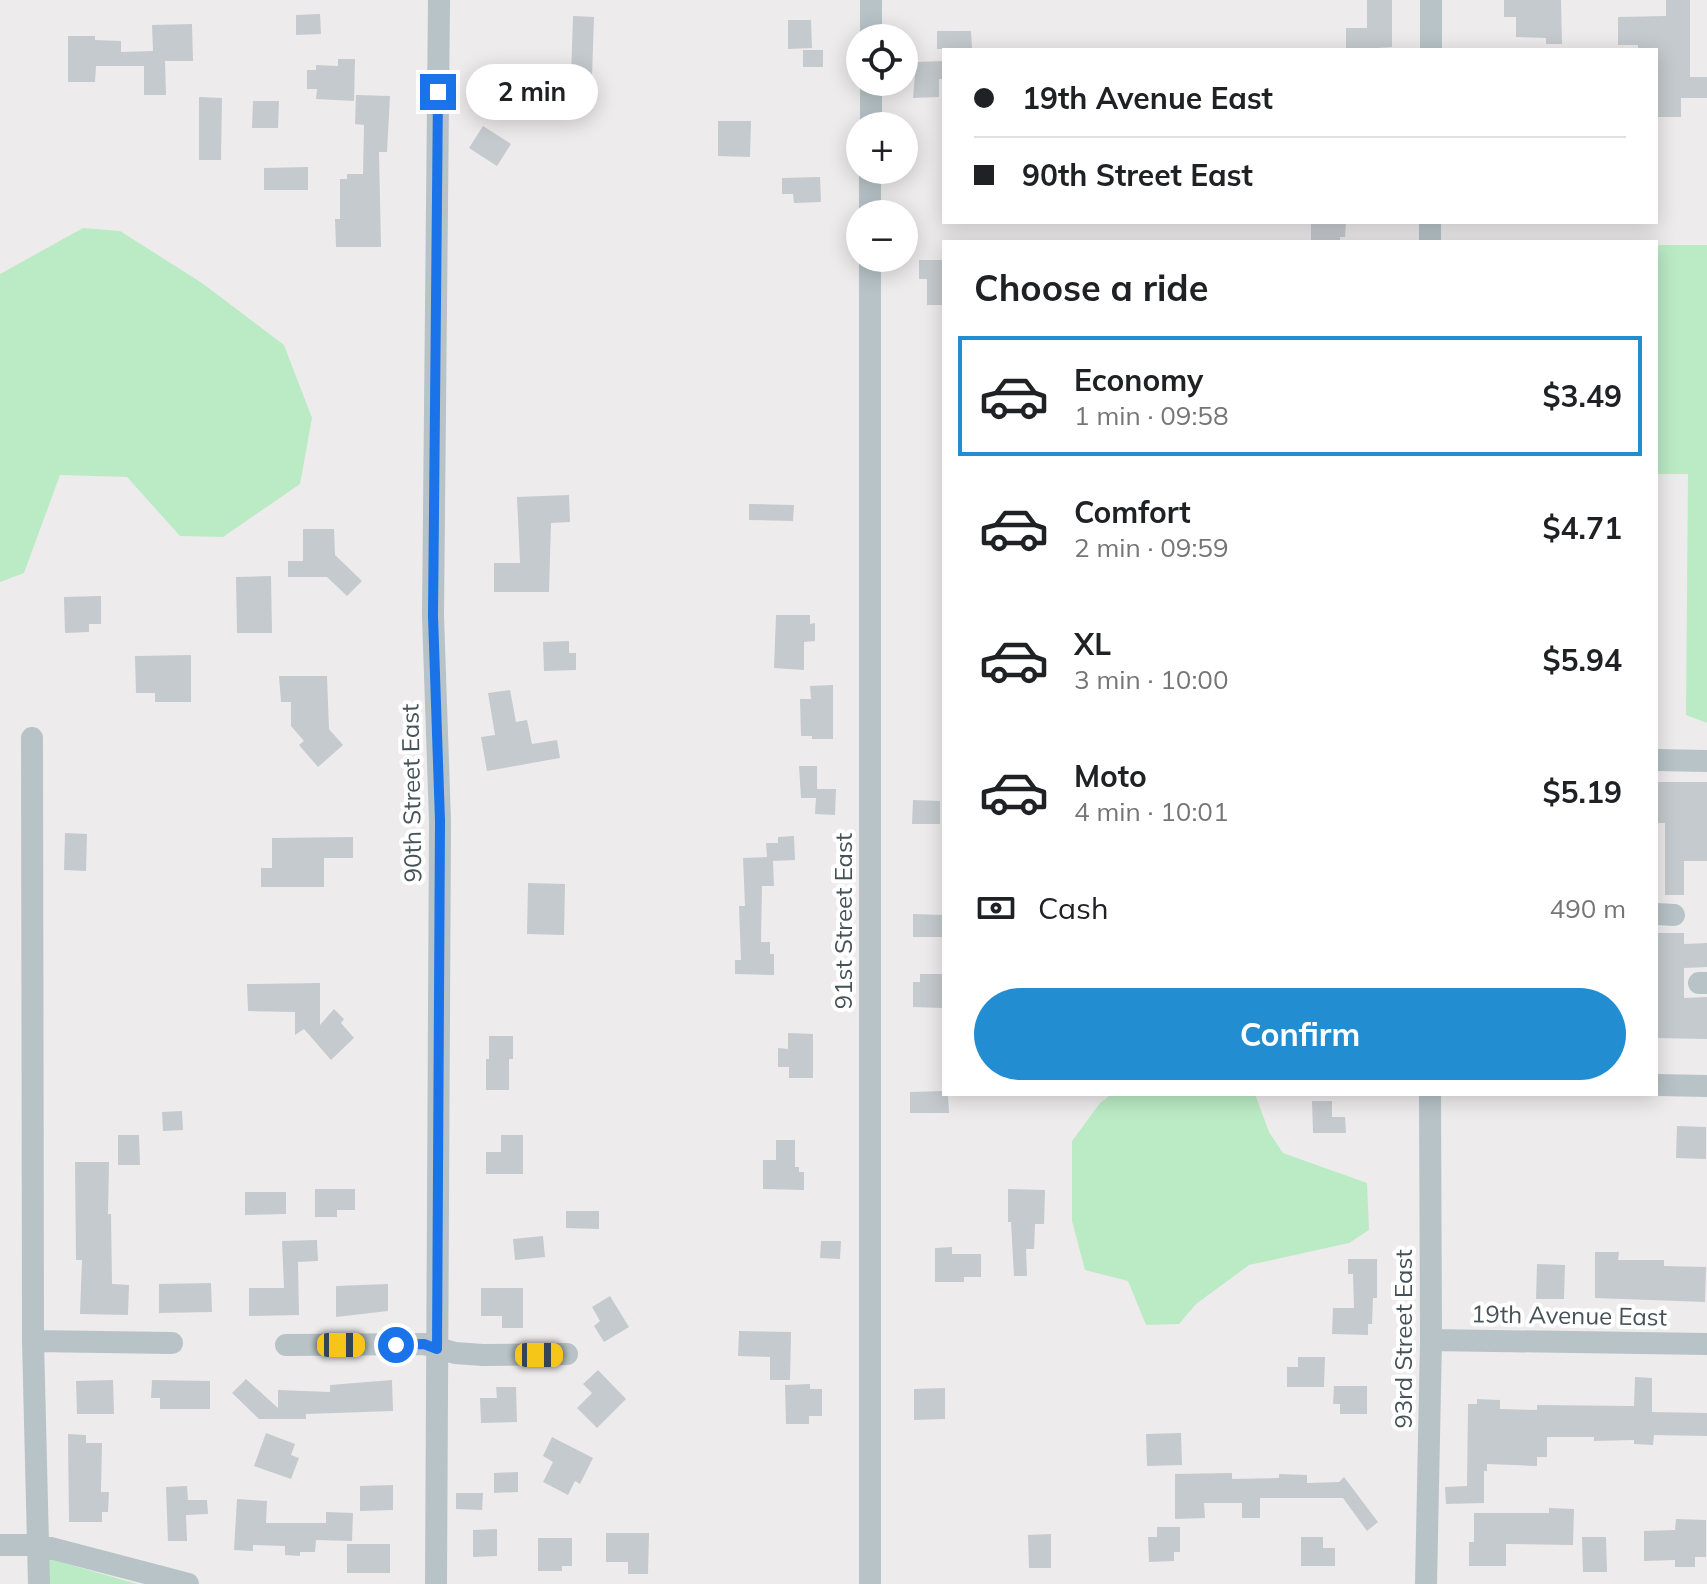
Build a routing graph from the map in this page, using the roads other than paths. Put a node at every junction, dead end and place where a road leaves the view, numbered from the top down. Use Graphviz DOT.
graph roads {
  1 [pos="439,0"];
  2 [pos="871,0"];
  3 [pos="1431,0"];
  4 [pos="871,24"];
  5 [pos="1431,48"];
  6 [pos="870,272"];
  7 [pos="32,738"];
  8 [pos="1658,760"];
  9 [pos="1707,761"];
  10 [pos="1658,1085"];
  11 [pos="1707,1086"];
  12 [pos="1430,1096"];
  13 [pos="1431,1340"];
  14 [pos="33,1341"];
  15 [pos="172,1343"];
  16 [pos="1707,1344"];
  17 [pos="286,1345"];
  18 [pos="437,1349"];
  19 [pos="567,1354"];
  20 [pos="0,1545"];
  21 [pos="39,1545"];
  22 [pos="39,1584"];
  23 [pos="188,1584"];
  24 [pos="436,1584"];
  25 [pos="870,1584"];
  26 [pos="1426,1584"];
  1 -- 18 [label="street, 90th Street East"];
  2 -- 4 [label="street"];
  3 -- 5 [label="street"];
  6 -- 25 [label="street, 91st Street East"];
  7 -- 14 [label="street"];
  8 -- 9 [label="street"];
  10 -- 11 [label="street"];
  12 -- 13 [label="street, 93rd Street East"];
  13 -- 16 [label="street, 19th Avenue East"];
  13 -- 26 [label="street, 93rd Street East"];
  14 -- 15 [label="street"];
  14 -- 21 [label="street"];
  17 -- 18 [label="street"];
  18 -- 19 [label="street"];
  18 -- 24 [label="street, 90th Street East"];
  20 -- 21 [label="street"];
  21 -- 22 [label="street"];
  21 -- 23 [label="street"];
}
